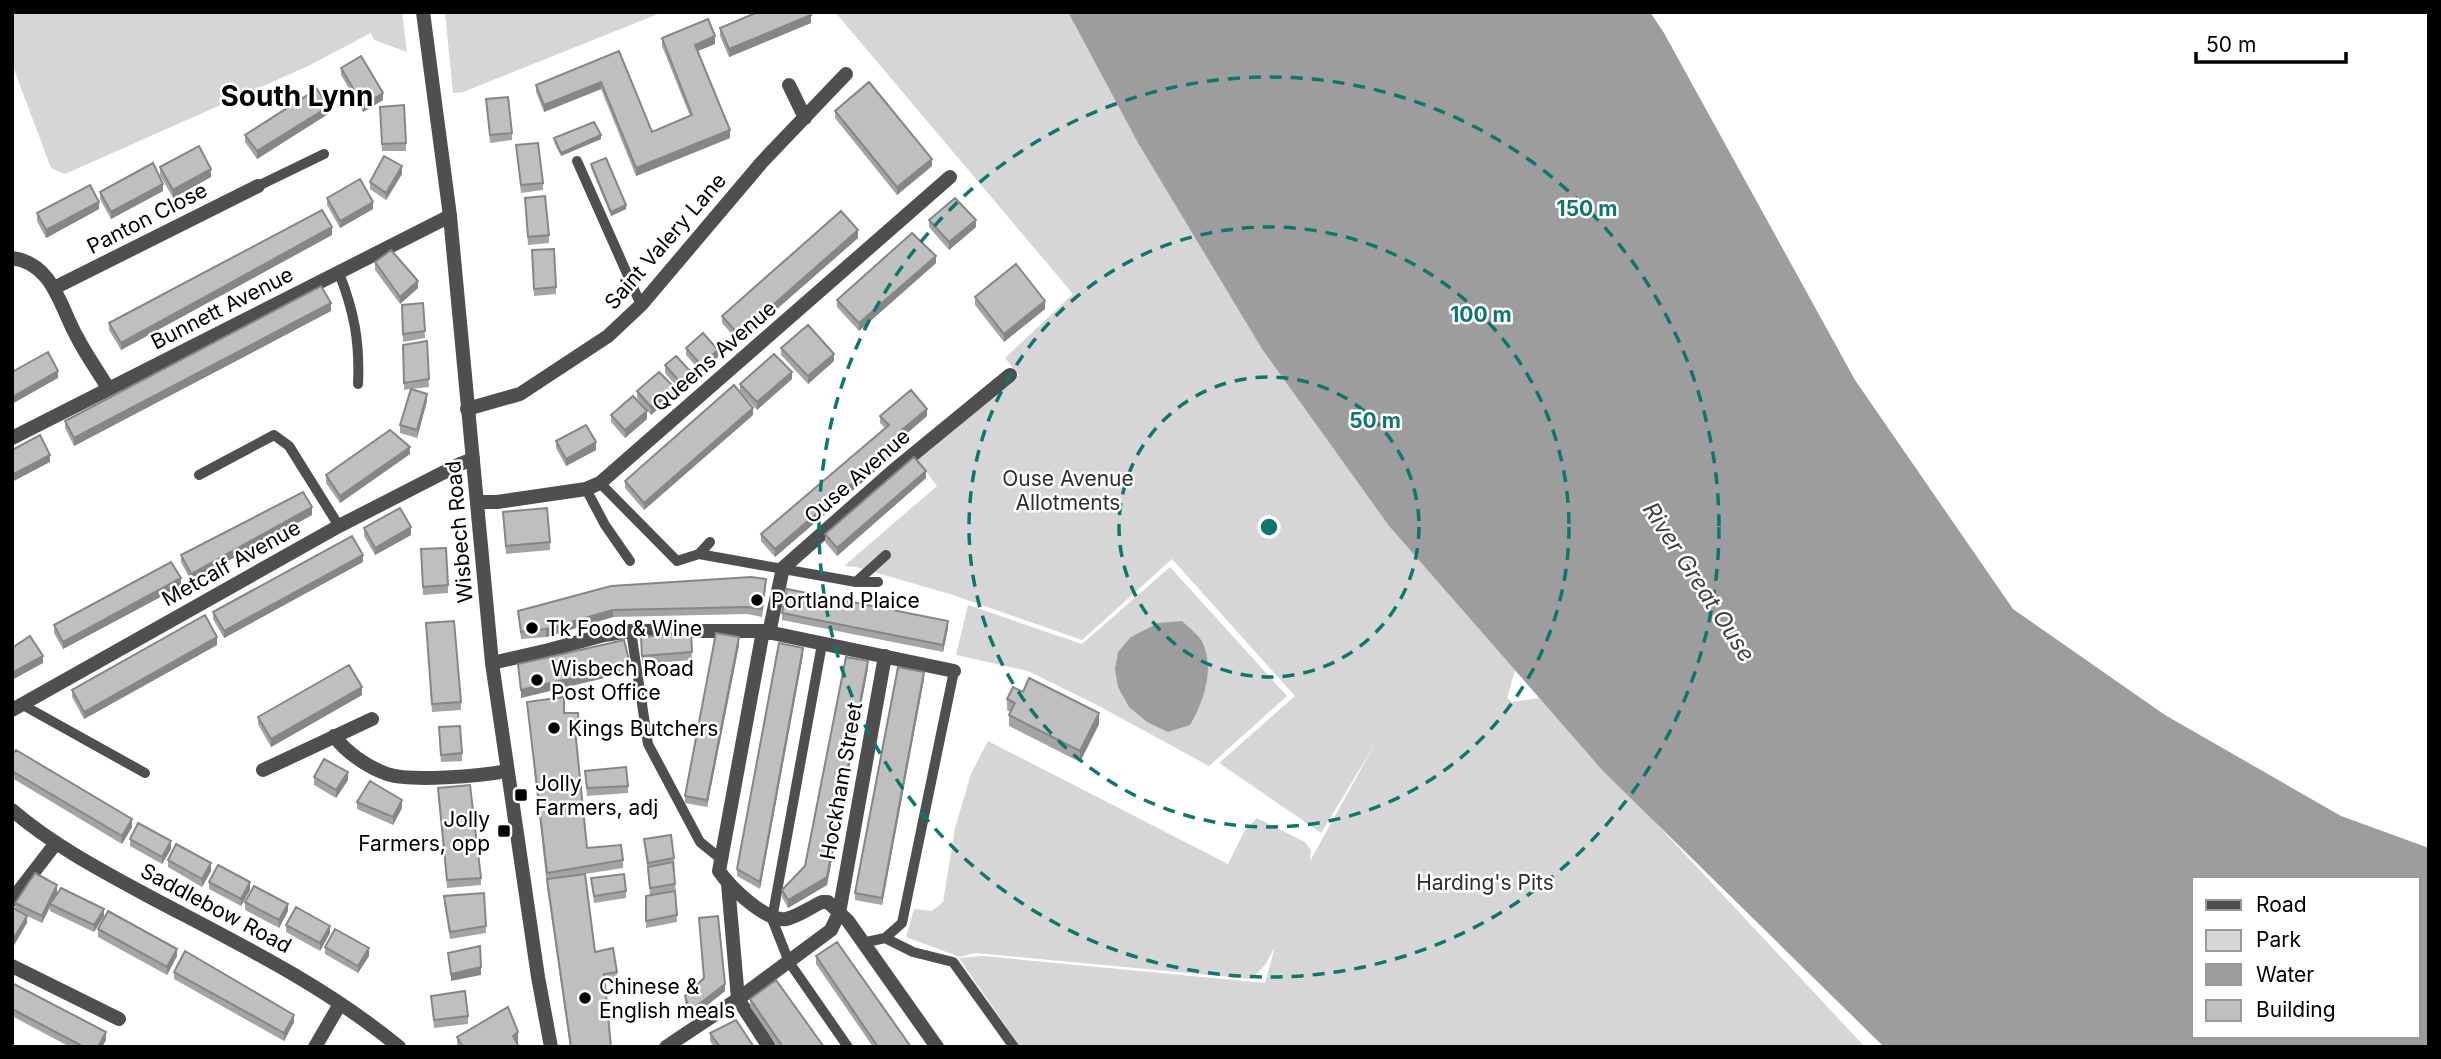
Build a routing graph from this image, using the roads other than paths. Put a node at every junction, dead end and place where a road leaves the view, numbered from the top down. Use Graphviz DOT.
graph roads {
  1 [pos="423,12"];
  2 [pos="846,74"];
  3 [pos="789,85"];
  4 [pos="805,118"];
  5 [pos="324,154"];
  6 [pos="577,160"];
  7 [pos="950,177"];
  8 [pos="258,186"];
  9 [pos="450,216"];
  10 [pos="12,258"];
  11 [pos="339,273"];
  12 [pos="54,288"];
  13 [pos="641,305"];
  14 [pos="1010,375"];
  15 [pos="358,383"];
  16 [pos="108,388"];
  17 [pos="467,409"];
  18 [pos="12,438"];
  19 [pos="473,459"];
  20 [pos="199,475"];
  21 [pos="593,486"];
  22 [pos="477,502"];
  23 [pos="340,527"];
  24 [pos="709,542"];
  25 [pos="699,554"];
  26 [pos="886,555"];
  27 [pos="630,561"];
  28 [pos="783,568"];
  29 [pos="856,582"];
  30 [pos="878,582"];
  31 [pos="631,631"];
  32 [pos="766,632"];
  33 [pos="822,644"];
  34 [pos="885,656"];
  35 [pos="492,663"];
  36 [pos="954,671"];
  37 [pos="16,707"];
  38 [pos="372,719"];
  39 [pos="334,736"];
  40 [pos="263,770"];
  41 [pos="507,771"];
  42 [pos="145,773"];
  43 [pos="12,810"];
  44 [pos="56,843"];
  45 [pos="721,859"];
  46 [pos="728,884"];
  47 [pos="12,900"];
  48 [pos="839,913"];
  49 [pos="772,919"];
  50 [pos="885,938"];
  51 [pos="862,943"];
  52 [pos="789,962"];
  53 [pos="12,966"];
  54 [pos="738,999"];
  55 [pos="340,1003"];
  56 [pos="119,1019"];
  57 [pos="674,1045"];
  58 [pos="315,1047"];
  59 [pos="399,1047"];
  60 [pos="551,1047"];
  61 [pos="769,1047"];
  62 [pos="848,1047"];
  63 [pos="937,1047"];
  64 [pos="1014,1047"];
  1 -- 9 [label="street, Wisbech Road"];
  2 -- 4 [label="street, Saint Valery Lane"];
  3 -- 4 [label="street"];
  4 -- 13 [label="street, Saint Valery Lane"];
  5 -- 8 [label="lane"];
  6 -- 13 [label="lane"];
  7 -- 21 [label="street, Queens Avenue"];
  8 -- 12 [label="street, Panton Close"];
  9 -- 11 [label="street, Bunnett Avenue"];
  9 -- 17 [label="street, Wisbech Road"];
  10 -- 12 [label="street"];
  11 -- 15 [label="lane"];
  11 -- 16 [label="street, Bunnett Avenue"];
  12 -- 16 [label="street"];
  13 -- 17 [label="street, Saint Valery Lane"];
  14 -- 28 [label="street, Ouse Avenue"];
  16 -- 18 [label="street, Bunnett Avenue"];
  17 -- 19 [label="street, Wisbech Road"];
  19 -- 22 [label="street, Wisbech Road"];
  19 -- 23 [label="street, Metcalf Avenue"];
  20 -- 23 [label="lane"];
  21 -- 22 [label="street"];
  21 -- 25 [label="lane"];
  21 -- 27 [label="lane"];
  22 -- 35 [label="street, Wisbech Road"];
  23 -- 37 [label="street, Metcalf Avenue"];
  24 -- 25 [label="lane"];
  25 -- 28 [label="lane"];
  26 -- 29 [label="lane"];
  28 -- 29 [label="lane"];
  28 -- 32 [label="street"];
  29 -- 30 [label="lane"];
  31 -- 32 [label="street"];
  31 -- 35 [label="street"];
  31 -- 45 [label="lane"];
  32 -- 33 [label="street"];
  32 -- 45 [label="street"];
  33 -- 34 [label="street"];
  33 -- 49 [label="lane"];
  34 -- 36 [label="street"];
  34 -- 48 [label="street, Hockham Street"];
  35 -- 41 [label="street, Wisbech Road"];
  36 -- 50 [label="lane"];
  37 -- 42 [label="lane"];
  38 -- 39 [label="street"];
  39 -- 40 [label="street"];
  39 -- 41 [label="street"];
  41 -- 60 [label="street, Wisbech Road"];
  43 -- 44 [label="street, Saddlebow Road"];
  44 -- 47 [label="street"];
  44 -- 55 [label="street, Saddlebow Road"];
  45 -- 46 [label="street"];
  46 -- 49 [label="street"];
  46 -- 54 [label="street"];
  48 -- 49 [label="street"];
  48 -- 51 [label="street"];
  48 -- 52 [label="street"];
  49 -- 52 [label="lane"];
  50 -- 51 [label="lane"];
  50 -- 64 [label="lane"];
  51 -- 63 [label="street"];
  52 -- 54 [label="street"];
  52 -- 62 [label="lane"];
  53 -- 56 [label="street"];
  54 -- 57 [label="street"];
  54 -- 61 [label="street"];
  55 -- 58 [label="street"];
  55 -- 59 [label="street, Saddlebow Road"];
}
